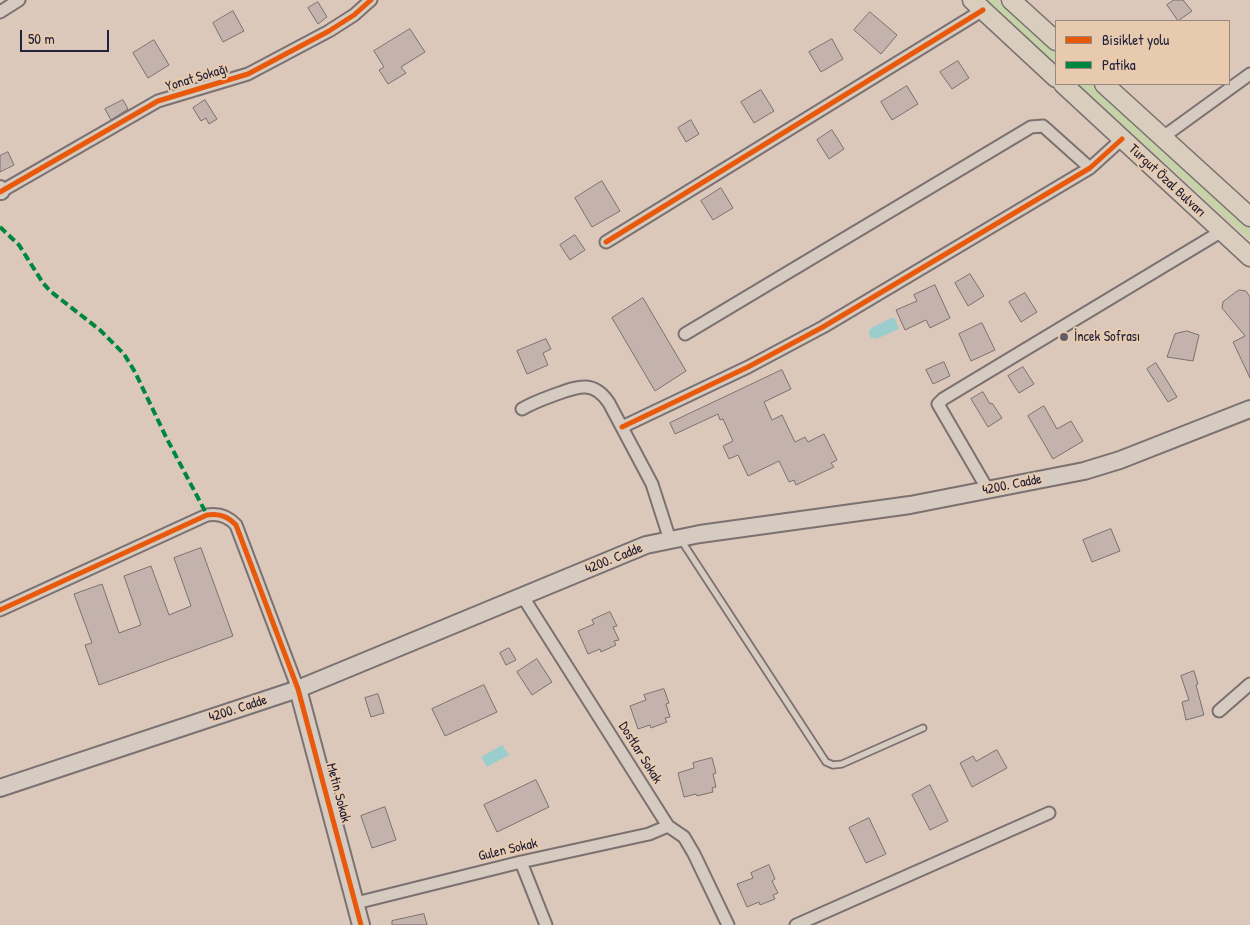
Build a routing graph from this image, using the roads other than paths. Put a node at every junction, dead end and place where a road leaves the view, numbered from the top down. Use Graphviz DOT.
graph roads {
  1 [pos="19,0"];
  2 [pos="371,0"];
  3 [pos="1011,0"];
  4 [pos="977,5"];
  5 [pos="0,12"];
  6 [pos="1055,40"];
  7 [pos="1250,74"];
  8 [pos="1055,77"];
  9 [pos="1064,85"];
  10 [pos="1105,85"];
  11 [pos="1163,137"];
  12 [pos="1122,139"];
  13 [pos="1090,168"];
  14 [pos="0,190"];
  15 [pos="1250,215"];
  16 [pos="1222,231"];
  17 [pos="606,242"];
  18 [pos="1250,257"];
  19 [pos="684,334"];
  20 [pos="522,409"];
  21 [pos="1250,409"];
  22 [pos="622,427"];
  23 [pos="988,490"];
  24 [pos="675,539"];
  25 [pos="523,597"];
  26 [pos="0,610"];
  27 [pos="1250,684"];
  28 [pos="298,689"];
  29 [pos="1219,711"];
  30 [pos="923,728"];
  31 [pos="0,788"];
  32 [pos="1049,813"];
  33 [pos="668,826"];
  34 [pos="521,862"];
  35 [pos="356,902"];
  36 [pos="361,925"];
  37 [pos="546,925"];
  38 [pos="728,925"];
  39 [pos="796,925"];
  1 -- 5 [label="street"];
  2 -- 14 [label="street, Yonat Sokağı"];
  3 -- 6 [label="main road"];
  4 -- 8 [label="main road"];
  4 -- 17 [label="street"];
  7 -- 11 [label="street"];
  9 -- 12 [label="main road, Turgut Özal Bulvarı"];
  10 -- 11 [label="main road, Turgut Özal Bulvarı"];
  11 -- 15 [label="main road, Turgut Özal Bulvarı"];
  12 -- 13 [label="street"];
  12 -- 16 [label="main road, Turgut Özal Bulvarı"];
  13 -- 19 [label="street"];
  13 -- 22 [label="street"];
  16 -- 18 [label="main road, Turgut Özal Bulvarı"];
  16 -- 23 [label="street"];
  20 -- 22 [label="street"];
  21 -- 23 [label="main road, 4200. Cadde"];
  22 -- 24 [label="street"];
  23 -- 24 [label="main road, 4200. Cadde"];
  24 -- 25 [label="main road, 4200. Cadde"];
  24 -- 30 [label="lane"];
  25 -- 28 [label="main road, 4200. Cadde"];
  25 -- 33 [label="street, Dostlar Sokak"];
  26 -- 28 [label="street"];
  27 -- 29 [label="street"];
  28 -- 31 [label="main road, 4200. Cadde"];
  28 -- 35 [label="main road, Metin Sokak"];
  32 -- 39 [label="street"];
  33 -- 34 [label="street, Gulen Sokak"];
  33 -- 38 [label="street, Dostlar Sokak"];
  34 -- 35 [label="street, Gulen Sokak"];
  34 -- 37 [label="street"];
  35 -- 36 [label="main road, Metin Sokak"];
}
